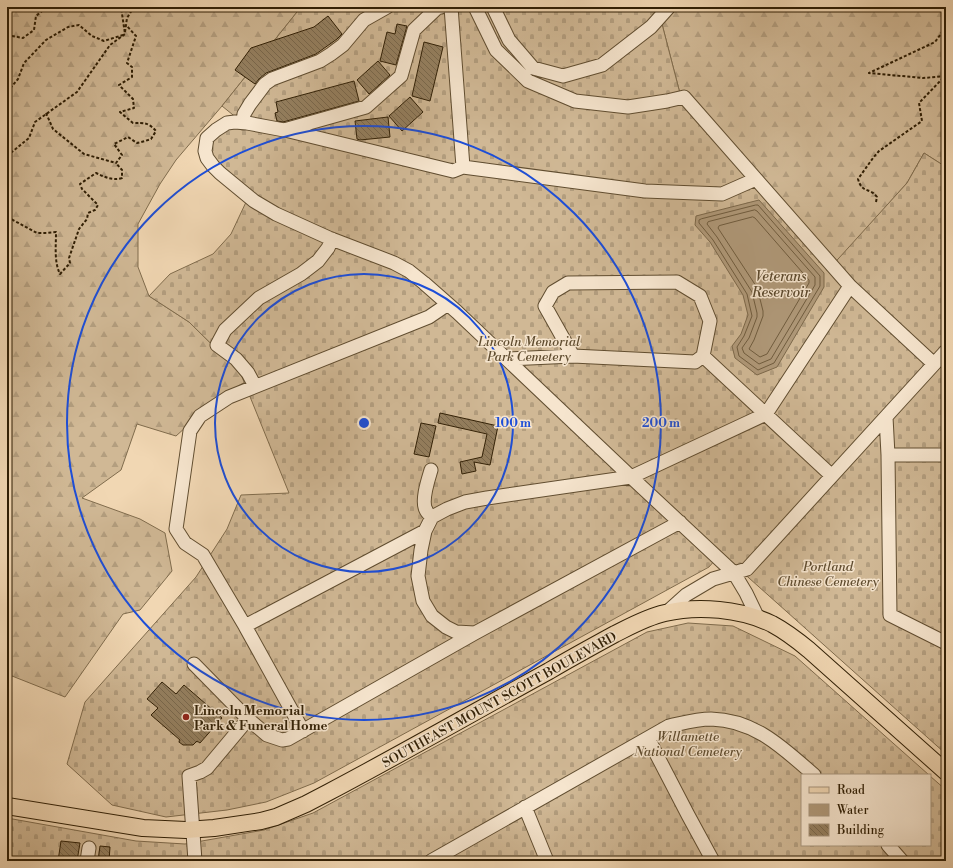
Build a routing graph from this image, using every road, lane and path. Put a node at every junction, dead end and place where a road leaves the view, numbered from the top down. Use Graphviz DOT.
graph roads {
  1 [pos="47,7"];
  2 [pos="121,7"];
  3 [pos="134,7"];
  4 [pos="387,7"];
  5 [pos="441,7"];
  6 [pos="451,7"];
  7 [pos="475,7"];
  8 [pos="493,7"];
  9 [pos="668,7"];
  10 [pos="126,25"];
  11 [pos="946,27"];
  12 [pos="125,34"];
  13 [pos="7,35"];
  14 [pos="945,76"];
  15 [pos="7,92"];
  16 [pos="46,113"];
  17 [pos="243,123"];
  18 [pos="284,130"];
  19 [pos="7,156"];
  20 [pos="116,163"];
  21 [pos="463,168"];
  22 [pos="756,179"];
  23 [pos="876,202"];
  24 [pos="7,218"];
  25 [pos="332,239"];
  26 [pos="850,286"];
  27 [pos="448,304"];
  28 [pos="946,351"];
  29 [pos="573,356"];
  30 [pos="703,356"];
  31 [pos="507,359"];
  32 [pos="934,364"];
  33 [pos="255,386"];
  34 [pos="766,414"];
  35 [pos="886,417"];
  36 [pos="888,455"];
  37 [pos="946,455"];
  38 [pos="430,470"];
  39 [pos="832,476"];
  40 [pos="631,477"];
  41 [pos="432,517"];
  42 [pos="680,522"];
  43 [pos="425,531"];
  44 [pos="734,573"];
  45 [pos="666,612"];
  46 [pos="758,618"];
  47 [pos="245,626"];
  48 [pos="475,633"];
  49 [pos="946,644"];
  50 [pos="194,664"];
  51 [pos="248,719"];
  52 [pos="303,731"];
  53 [pos="648,738"];
  54 [pos="946,772"];
  55 [pos="813,774"];
  56 [pos="7,806"];
  57 [pos="525,808"];
  58 [pos="193,830"];
  59 [pos="889,846"];
  60 [pos="195,861"];
  61 [pos="431,861"];
  62 [pos="547,861"];
  63 [pos="713,861"];
  64 [pos="902,861"];
  1 -- 13 [label="path"];
  2 -- 12 [label="path"];
  3 -- 10 [label="path"];
  4 -- 17 [label="street"];
  5 -- 18 [label="street"];
  6 -- 21 [label="street"];
  7 -- 22 [label="street"];
  8 -- 9 [label="street"];
  10 -- 12 [label="path"];
  10 -- 20 [label="path"];
  11 -- 14 [label="path"];
  12 -- 15 [label="path"];
  12 -- 16 [label="path"];
  14 -- 23 [label="path"];
  16 -- 19 [label="path"];
  16 -- 20 [label="path"];
  17 -- 18 [label="street"];
  17 -- 25 [label="street"];
  18 -- 21 [label="street"];
  20 -- 24 [label="path"];
  21 -- 22 [label="street"];
  22 -- 26 [label="street"];
  25 -- 27 [label="street"];
  25 -- 33 [label="street"];
  26 -- 32 [label="street"];
  26 -- 34 [label="street"];
  27 -- 31 [label="street"];
  27 -- 33 [label="street"];
  28 -- 32 [label="street"];
  29 -- 30 [label="street"];
  29 -- 30 [label="street"];
  29 -- 31 [label="street"];
  30 -- 34 [label="street"];
  31 -- 40 [label="street"];
  32 -- 35 [label="street"];
  33 -- 47 [label="street"];
  34 -- 39 [label="street"];
  34 -- 40 [label="street"];
  35 -- 36 [label="street"];
  35 -- 39 [label="street"];
  36 -- 37 [label="street"];
  36 -- 49 [label="street"];
  38 -- 41 [label="street"];
  39 -- 44 [label="street"];
  40 -- 41 [label="street"];
  40 -- 42 [label="street"];
  41 -- 43 [label="street"];
  42 -- 44 [label="street"];
  42 -- 48 [label="street"];
  43 -- 47 [label="street"];
  43 -- 48 [label="street"];
  44 -- 45 [label="street"];
  44 -- 46 [label="street"];
  45 -- 46 [label="main road, SOUTHEAST MOUNT SCOTT BOULEVARD"];
  45 -- 58 [label="main road, SOUTHEAST MOUNT SCOTT BOULEVARD"];
  46 -- 54 [label="main road, SOUTHEAST MOUNT SCOTT BOULEVARD"];
  47 -- 52 [label="street"];
  48 -- 52 [label="street"];
  50 -- 51 [label="street"];
  51 -- 52 [label="street"];
  51 -- 58 [label="street"];
  53 -- 55 [label="street"];
  53 -- 57 [label="street"];
  53 -- 63 [label="street"];
  56 -- 58 [label="main road, SOUTHEAST MOUNT SCOTT BOULEVARD"];
  57 -- 61 [label="street"];
  57 -- 62 [label="street"];
  58 -- 60 [label="street"];
  59 -- 64 [label="street"];
}
